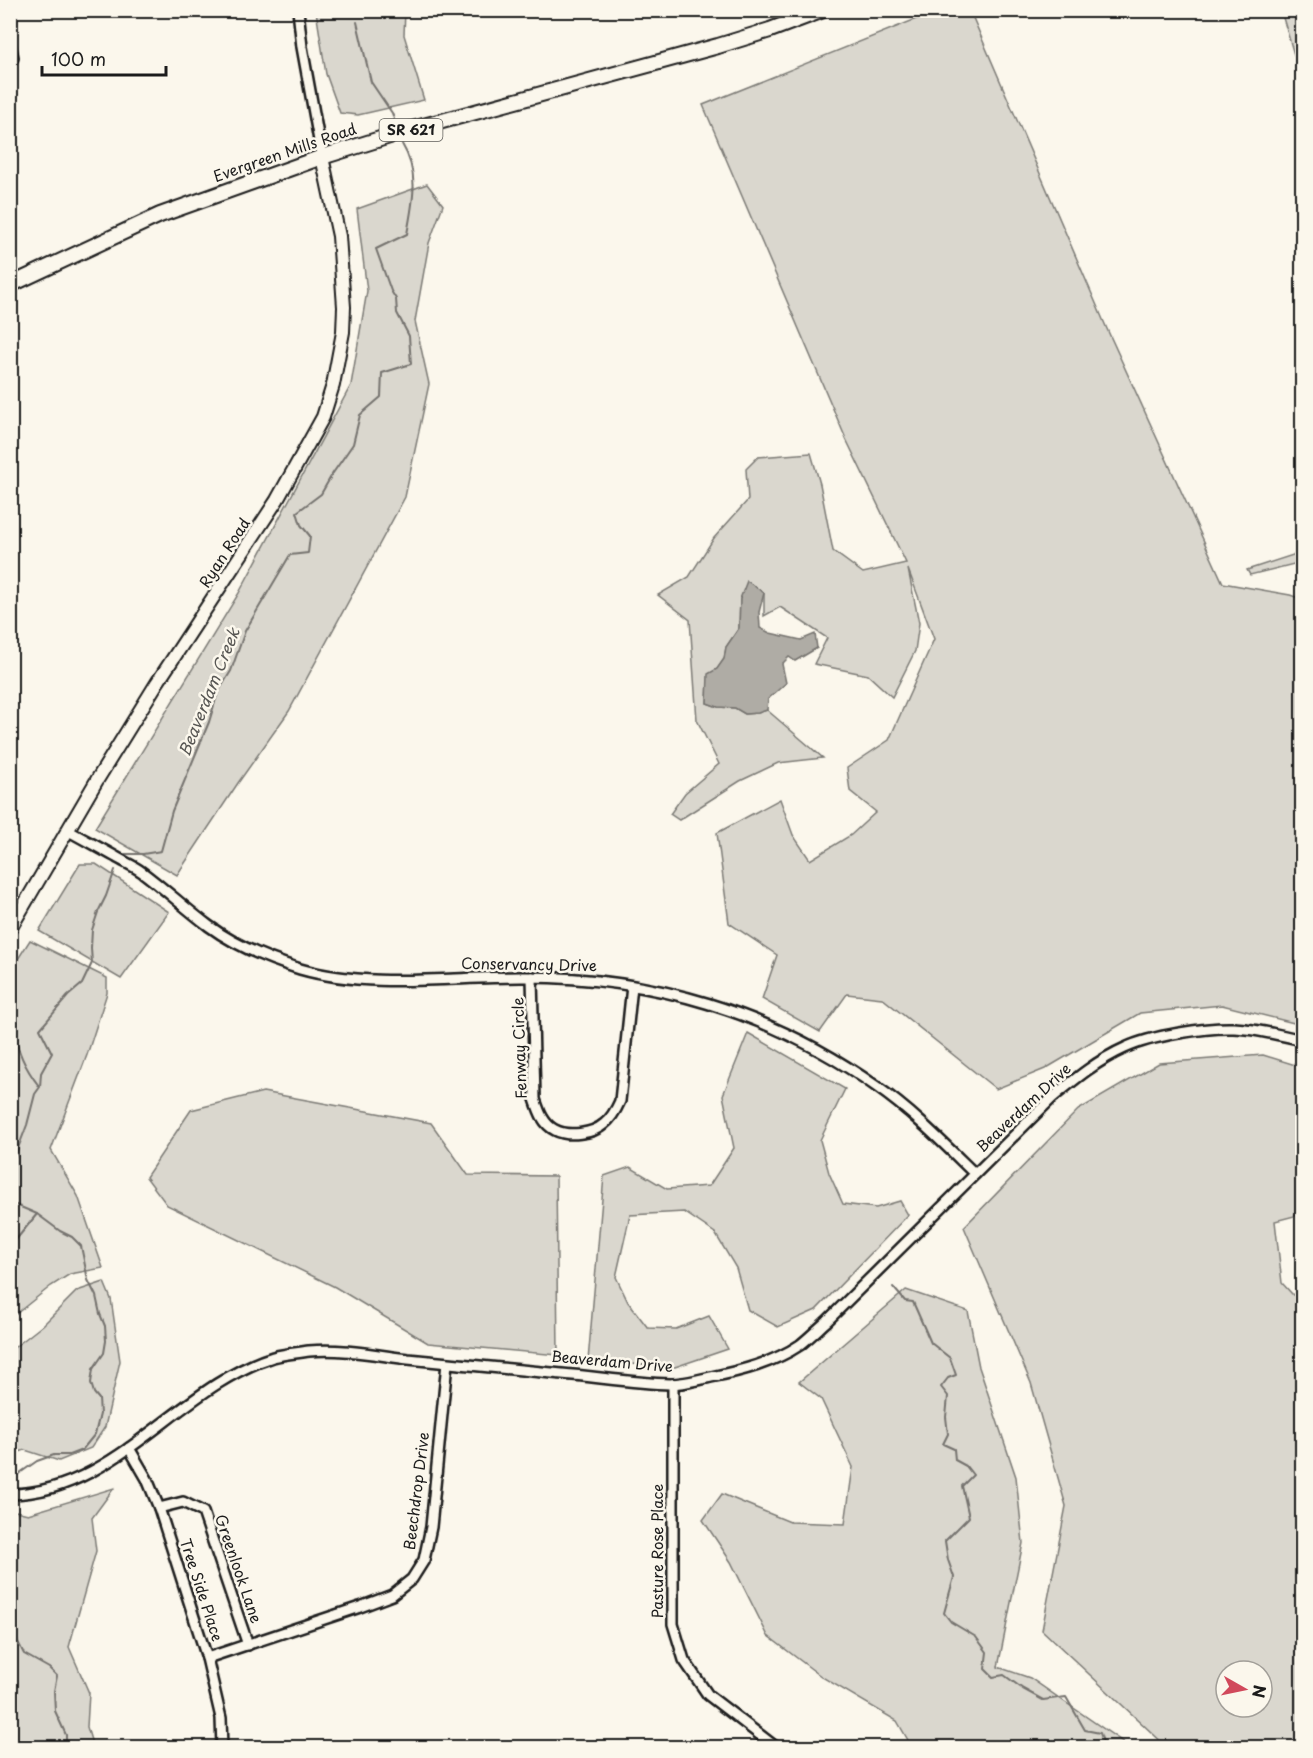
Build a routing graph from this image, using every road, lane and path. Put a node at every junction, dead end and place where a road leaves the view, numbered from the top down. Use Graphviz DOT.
graph roads {
  1 [pos="298,10"];
  2 [pos="824,10"];
  3 [pos="10,44"];
  4 [pos="13,58"];
  5 [pos="322,157"];
  6 [pos="10,285"];
  7 [pos="67,830"];
  8 [pos="10,929"];
  9 [pos="532,977"];
  10 [pos="632,986"];
  11 [pos="1302,1040"];
  12 [pos="975,1174"];
  13 [pos="447,1363"];
  14 [pos="673,1384"];
  15 [pos="129,1448"];
  16 [pos="12,1494"];
  17 [pos="159,1508"];
  18 [pos="248,1645"];
  19 [pos="207,1658"];
  20 [pos="222,1748"];
  21 [pos="777,1748"];
  1 -- 5 [label="street"];
  2 -- 5 [label="main road, Evergreen Mills Road / SR 621"];
  3 -- 4 [label="street"];
  5 -- 6 [label="main road, Evergreen Mills Road / SR 621"];
  5 -- 7 [label="main road, Ryan Road"];
  7 -- 8 [label="main road, Ryan Road"];
  7 -- 9 [label="street, Conservancy Drive"];
  9 -- 10 [label="street, Conservancy Drive"];
  9 -- 10 [label="street, Fenway Circle"];
  10 -- 12 [label="street, Conservancy Drive"];
  11 -- 12 [label="street, Beaverdam Drive"];
  12 -- 14 [label="street, Beaverdam Drive"];
  13 -- 14 [label="street, Beaverdam Drive"];
  13 -- 15 [label="street, Beaverdam Drive"];
  13 -- 18 [label="street, Beechdrop Drive"];
  14 -- 21 [label="street, Pasture Rose Place"];
  15 -- 16 [label="street, Beaverdam Drive"];
  15 -- 17 [label="street, Tree Side Place"];
  17 -- 18 [label="street, Greenlook Lane"];
  17 -- 19 [label="street, Tree Side Place"];
  18 -- 19 [label="street, Beechdrop Drive"];
  19 -- 20 [label="street, Tree Side Place"];
}
